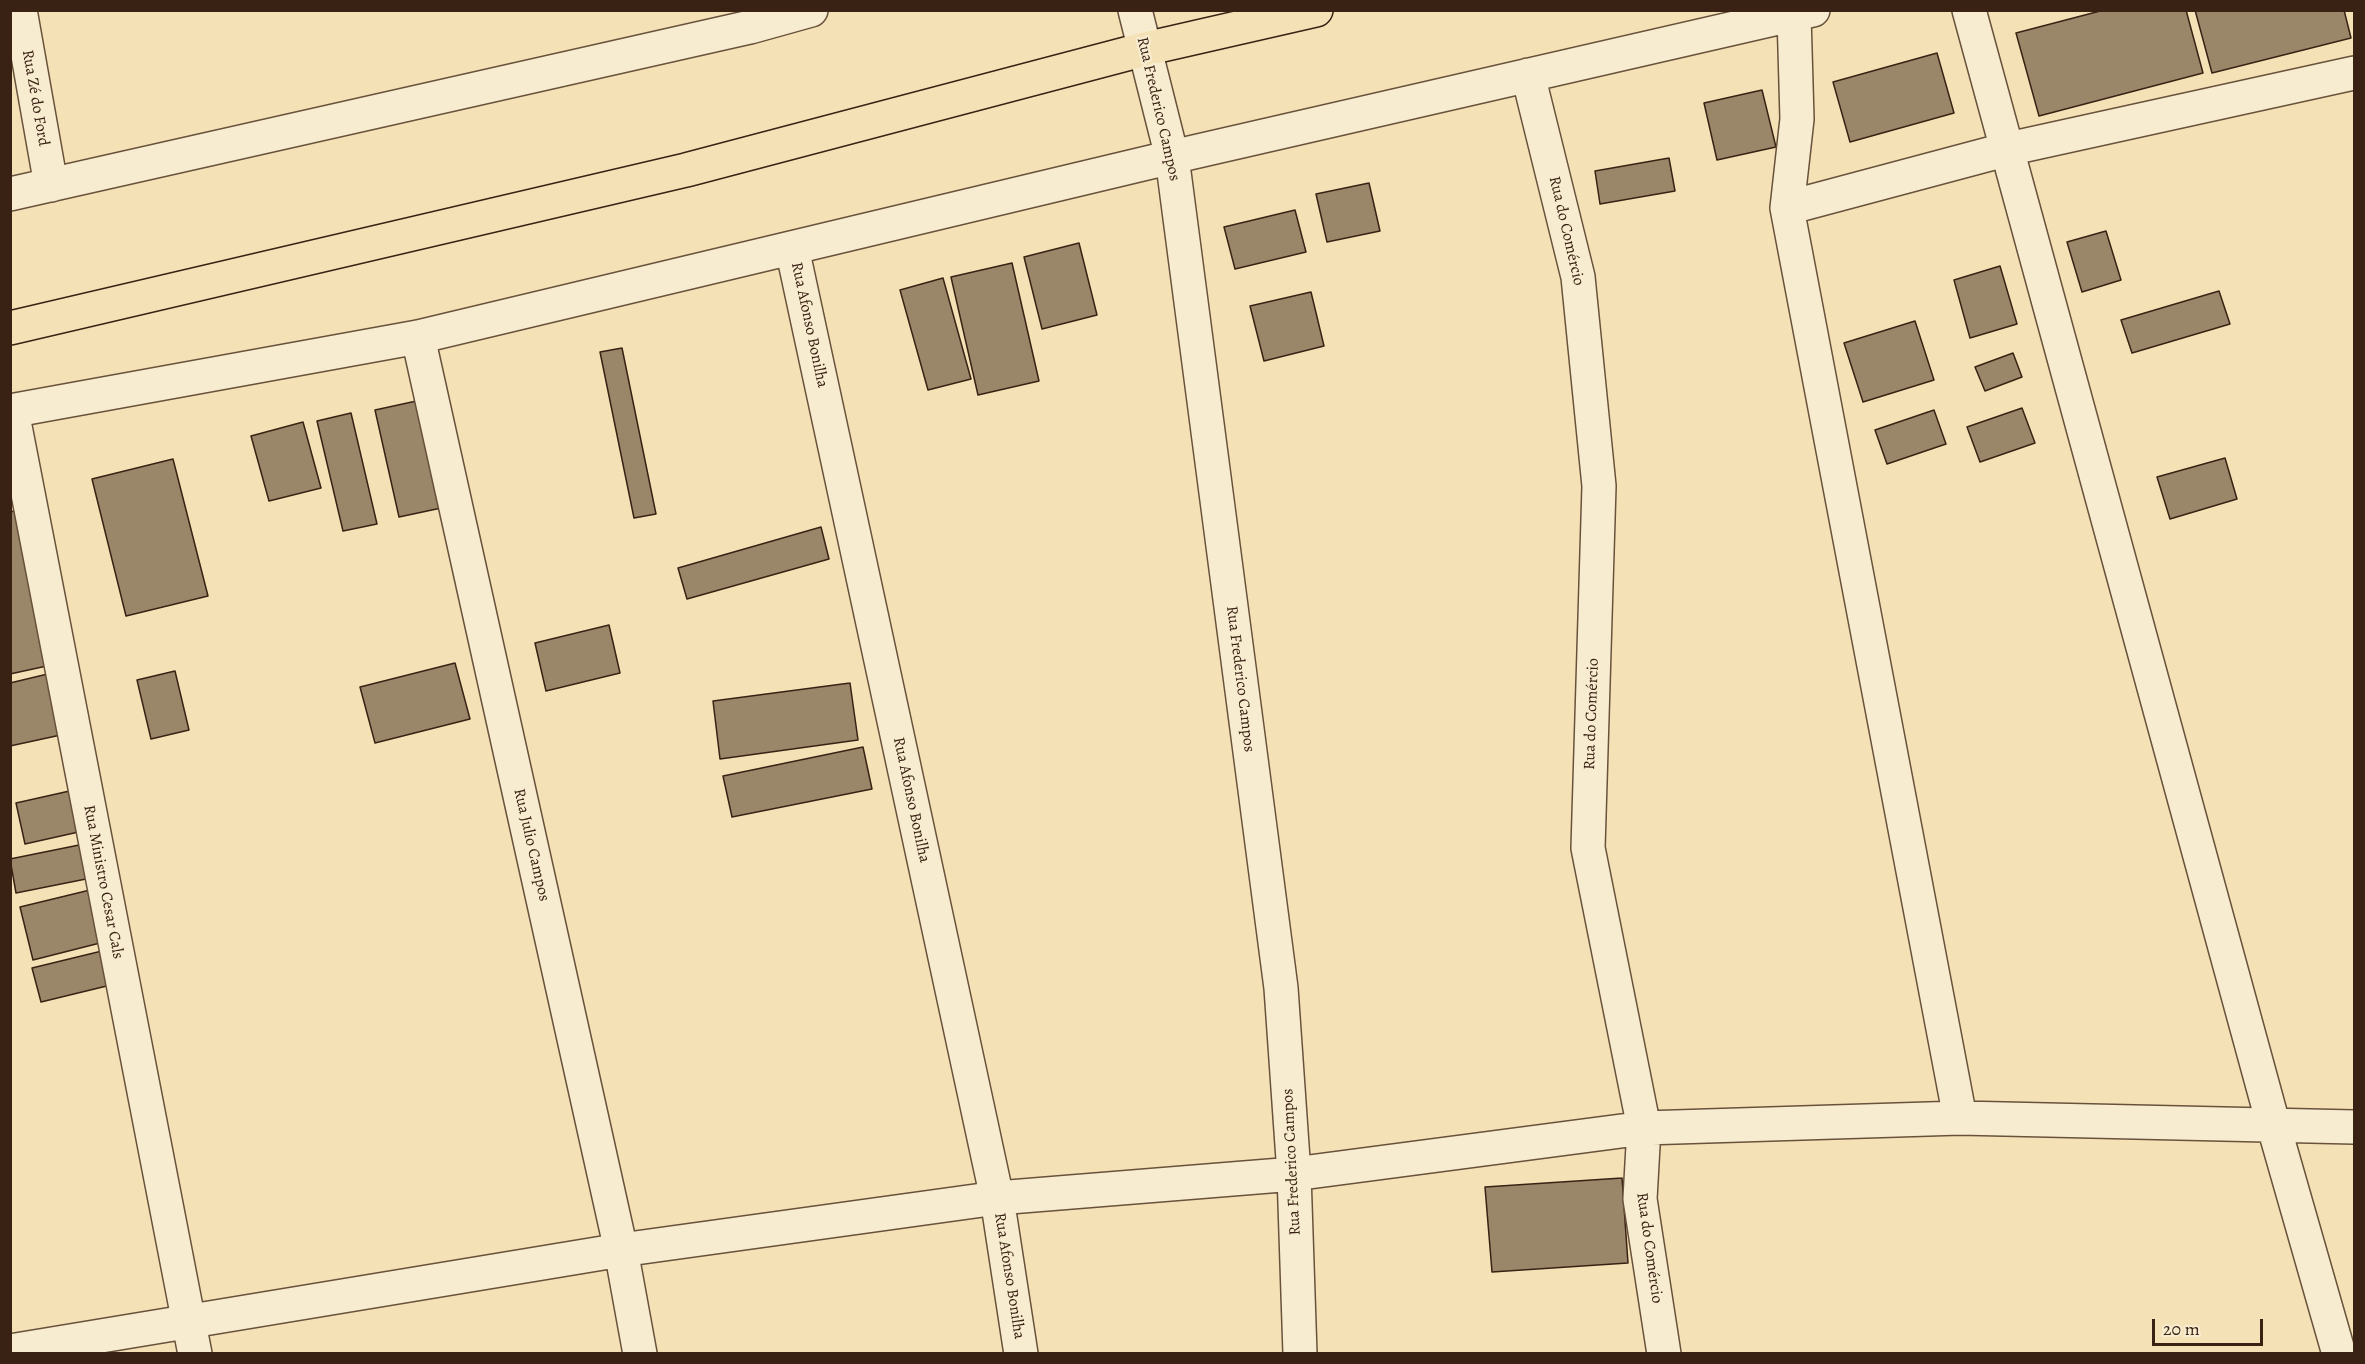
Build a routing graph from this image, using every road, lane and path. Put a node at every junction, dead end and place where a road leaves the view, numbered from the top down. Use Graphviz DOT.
graph roads {
  1 [pos="20,10"];
  2 [pos="811,10"];
  3 [pos="1135,10"];
  4 [pos="1316,10"];
  5 [pos="1969,10"];
  6 [pos="1804,13"];
  7 [pos="749,19"];
  8 [pos="1145,49"];
  9 [pos="2355,73"];
  10 [pos="1528,75"];
  11 [pos="2008,149"];
  12 [pos="1172,157"];
  13 [pos="51,185"];
  14 [pos="10,194"];
  15 [pos="1787,208"];
  16 [pos="792,248"];
  17 [pos="10,328"];
  18 [pos="418,337"];
  19 [pos="11,411"];
  20 [pos="1960,1118"];
  21 [pos="2274,1127"];
  22 [pos="2355,1127"];
  23 [pos="1644,1128"];
  24 [pos="1294,1174"];
  25 [pos="997,1198"];
  26 [pos="621,1250"];
  27 [pos="189,1322"];
  28 [pos="10,1351"];
  29 [pos="195,1353"];
  30 [pos="640,1353"];
  31 [pos="1021,1353"];
  32 [pos="1300,1353"];
  33 [pos="1664,1353"];
  34 [pos="2339,1353"];
  1 -- 13 [label="street, Rua Zé do Ford"];
  2 -- 7 [label="street"];
  3 -- 8 [label="street, Rua Frederico Campos"];
  4 -- 8 [label="highway"];
  5 -- 11 [label="street"];
  6 -- 10 [label="street"];
  6 -- 15 [label="street"];
  7 -- 13 [label="street"];
  8 -- 12 [label="street, Rua Frederico Campos"];
  8 -- 17 [label="highway"];
  9 -- 11 [label="street"];
  10 -- 12 [label="street"];
  10 -- 23 [label="street, Rua do Comércio"];
  11 -- 15 [label="street"];
  11 -- 21 [label="street"];
  12 -- 16 [label="street"];
  12 -- 24 [label="street, Rua Frederico Campos"];
  13 -- 14 [label="street"];
  15 -- 20 [label="street"];
  16 -- 18 [label="street"];
  16 -- 25 [label="street, Rua Afonso Bonilha"];
  18 -- 19 [label="street"];
  18 -- 26 [label="street, Rua Julio Campos"];
  19 -- 27 [label="street, Rua Ministro Cesar Cals"];
  20 -- 21 [label="street"];
  20 -- 23 [label="street"];
  21 -- 22 [label="street"];
  21 -- 34 [label="street"];
  23 -- 24 [label="street"];
  23 -- 33 [label="street, Rua do Comércio"];
  24 -- 25 [label="street"];
  24 -- 32 [label="street, Rua Frederico Campos"];
  25 -- 26 [label="street"];
  25 -- 31 [label="street, Rua Afonso Bonilha"];
  26 -- 27 [label="street"];
  26 -- 30 [label="street, Rua Julio Campos"];
  27 -- 28 [label="street"];
  27 -- 29 [label="street, Rua Ministro Cesar Cals"];
}
